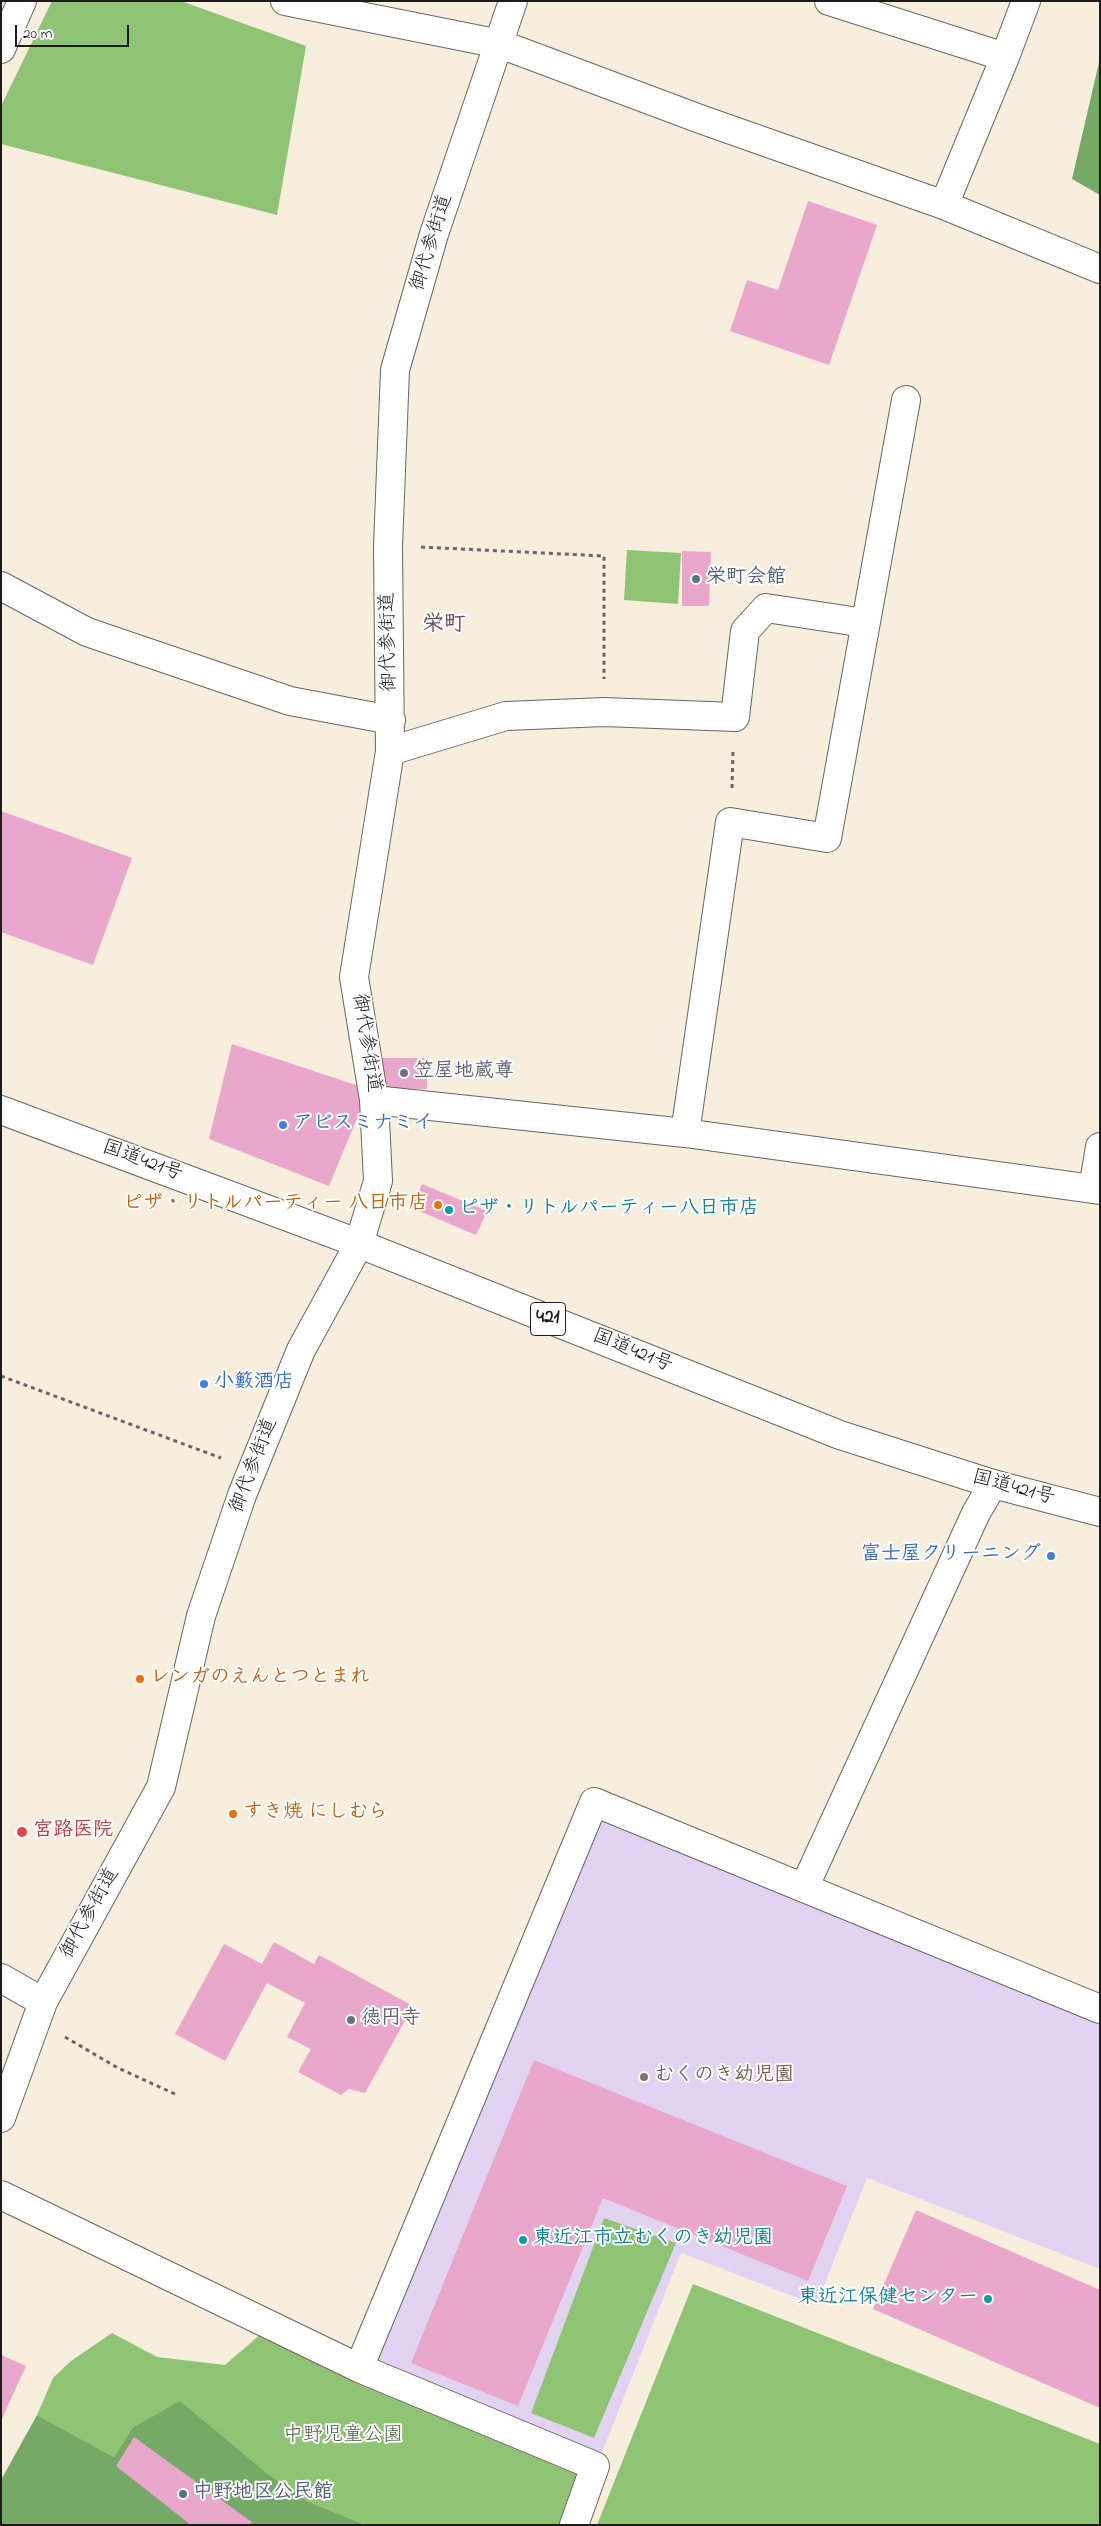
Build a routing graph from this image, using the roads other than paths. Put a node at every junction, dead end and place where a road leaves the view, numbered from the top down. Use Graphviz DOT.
graph roads {
  1 [pos="22,1"];
  2 [pos="285,1"];
  3 [pos="513,1"];
  4 [pos="830,1"];
  5 [pos="1026,1"];
  6 [pos="500,44"];
  7 [pos="1,49"];
  8 [pos="1005,57"];
  9 [pos="944,205"];
  10 [pos="1100,269"];
  11 [pos="906,400"];
  12 [pos="1,586"];
  13 [pos="865,623"];
  14 [pos="391,720"];
  15 [pos="390,751"];
  16 [pos="374,1100"];
  17 [pos="1,1110"];
  18 [pos="685,1133"];
  19 [pos="1100,1147"];
  20 [pos="1097,1190"];
  21 [pos="359,1244"];
  22 [pos="993,1484"];
  23 [pos="1100,1512"];
  24 [pos="804,1888"];
  25 [pos="1,1978"];
  26 [pos="1100,2009"];
  27 [pos="39,2011"];
  28 [pos="1,2118"];
  29 [pos="1,2195"];
  30 [pos="359,2368"];
  31 [pos="574,2525"];
  1 -- 7 [label="main road"];
  2 -- 6 [label="main road"];
  3 -- 6 [label="main road, 御代参街道"];
  4 -- 8 [label="main road"];
  5 -- 8 [label="main road"];
  6 -- 9 [label="main road"];
  6 -- 14 [label="main road, 御代参街道"];
  8 -- 9 [label="main road"];
  9 -- 10 [label="main road"];
  11 -- 13 [label="main road"];
  12 -- 14 [label="main road"];
  13 -- 15 [label="main road"];
  13 -- 18 [label="main road"];
  14 -- 15 [label="main road, 御代参街道"];
  15 -- 16 [label="main road, 御代参街道"];
  16 -- 18 [label="main road"];
  16 -- 21 [label="main road, 御代参街道"];
  17 -- 21 [label="main road, 国道421号 / 421"];
  18 -- 20 [label="main road"];
  19 -- 20 [label="main road"];
  21 -- 22 [label="main road, 国道421号 / 421"];
  21 -- 27 [label="main road, 御代参街道"];
  22 -- 23 [label="main road, 国道421号 / 421"];
  22 -- 24 [label="main road"];
  24 -- 26 [label="main road"];
  24 -- 30 [label="main road"];
  25 -- 27 [label="main road"];
  27 -- 28 [label="main road, 御代参街道"];
  29 -- 30 [label="main road"];
  30 -- 31 [label="main road"];
}
